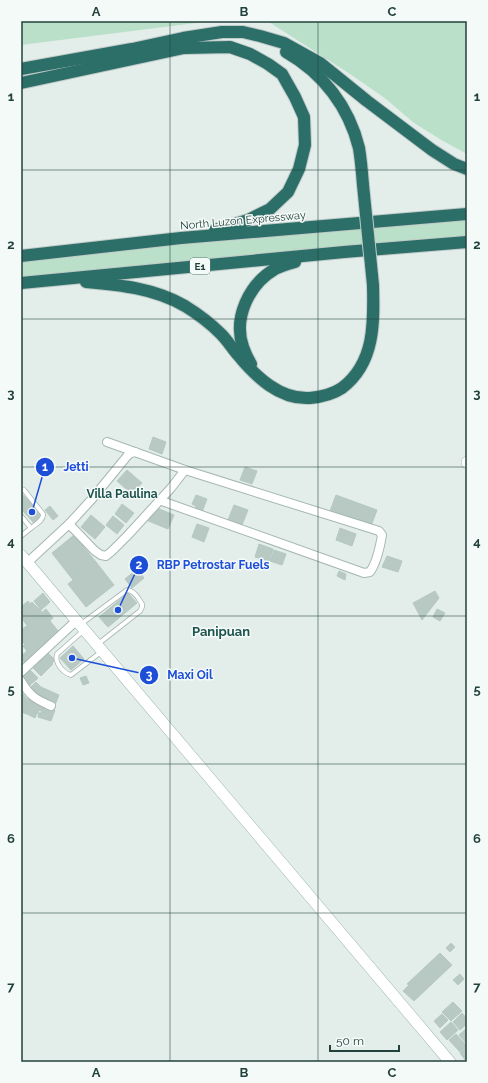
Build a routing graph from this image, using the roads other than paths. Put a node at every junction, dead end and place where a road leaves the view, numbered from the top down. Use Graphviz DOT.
graph roads {
  1 [pos="212,34"];
  2 [pos="244,38"];
  3 [pos="184,48"];
  4 [pos="21,69"];
  5 [pos="21,83"];
  6 [pos="467,169"];
  7 [pos="467,214"];
  8 [pos="181,238"];
  9 [pos="467,242"];
  10 [pos="344,252"];
  11 [pos="21,256"];
  12 [pos="57,280"];
  13 [pos="21,283"];
  14 [pos="260,379"];
  15 [pos="107,442"];
  16 [pos="135,452"];
  17 [pos="185,470"];
  18 [pos="21,489"];
  19 [pos="159,500"];
  20 [pos="21,516"];
  21 [pos="69,524"];
  22 [pos="31,528"];
  23 [pos="21,536"];
  24 [pos="24,558"];
  25 [pos="81,625"];
  26 [pos="100,647"];
  27 [pos="21,672"];
  28 [pos="21,681"];
  29 [pos="51,706"];
  30 [pos="450,1062"];
  1 -- 2 [label="highway"];
  1 -- 4 [label="highway"];
  1 -- 6 [label="highway"];
  2 -- 3 [label="highway"];
  2 -- 14 [label="highway, bridge"];
  3 -- 5 [label="highway"];
  3 -- 8 [label="highway"];
  7 -- 8 [label="highway, North Luzon Expressway"];
  8 -- 11 [label="highway, North Luzon Expressway"];
  9 -- 10 [label="highway, E1"];
  10 -- 12 [label="highway, E1"];
  10 -- 14 [label="highway"];
  12 -- 13 [label="highway, E1"];
  12 -- 14 [label="highway"];
  15 -- 16 [label="street"];
  16 -- 17 [label="street"];
  16 -- 21 [label="street"];
  17 -- 19 [label="street"];
  17 -- 19 [label="street"];
  18 -- 22 [label="lane"];
  19 -- 21 [label="street"];
  20 -- 22 [label="lane"];
  21 -- 24 [label="street"];
  22 -- 23 [label="lane"];
  24 -- 25 [label="main road"];
  25 -- 26 [label="main road"];
  25 -- 26 [label="lane"];
  25 -- 26 [label="lane"];
  25 -- 27 [label="street"];
  26 -- 30 [label="main road"];
  28 -- 29 [label="street"];
}
